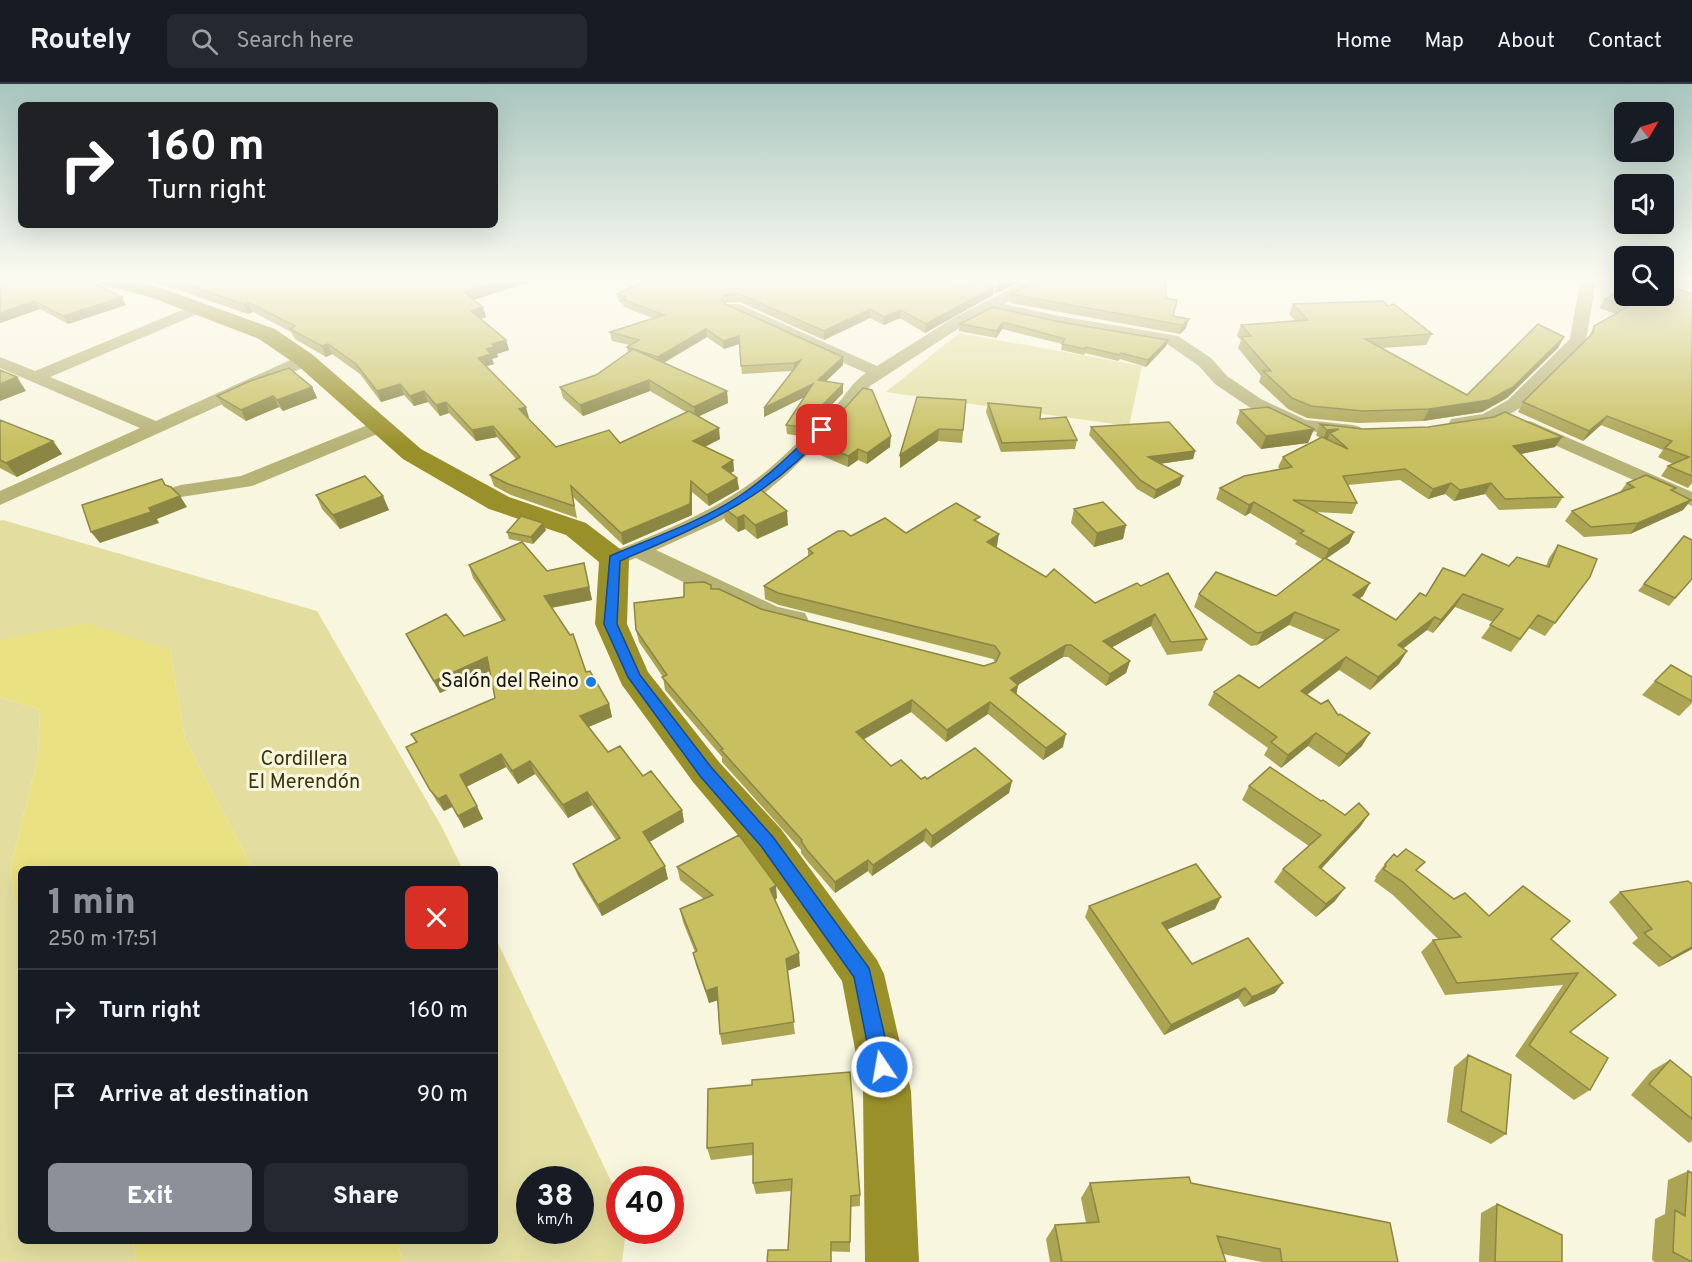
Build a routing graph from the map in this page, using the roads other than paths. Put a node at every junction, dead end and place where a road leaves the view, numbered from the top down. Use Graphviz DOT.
graph roads {
  1 [pos="132,336"];
  2 [pos="270,336"];
  3 [pos="797,336"];
  4 [pos="937,336"];
  5 [pos="1153,336"];
  6 [pos="1579,336"];
  7 [pos="305,360"];
  8 [pos="0,362"];
  9 [pos="877,372"];
  10 [pos="34,377"];
  11 [pos="1499,413"];
  12 [pos="380,426"];
  13 [pos="1444,426"];
  14 [pos="156,428"];
  15 [pos="1368,431"];
  16 [pos="181,491"];
  17 [pos="0,499"];
  18 [pos="1692,500"];
  19 [pos="626,554"];
  20 [pos="815,624"];
  21 [pos="892,1262"];
  1 -- 10 [label="street"];
  2 -- 7 [label="street"];
  3 -- 9 [label="street"];
  4 -- 9 [label="street"];
  5 -- 15 [label="street"];
  6 -- 11 [label="street"];
  7 -- 12 [label="street"];
  7 -- 14 [label="street"];
  8 -- 10 [label="street"];
  9 -- 19 [label="street"];
  10 -- 14 [label="street"];
  11 -- 13 [label="street"];
  11 -- 18 [label="street"];
  12 -- 16 [label="street"];
  12 -- 19 [label="street"];
  14 -- 17 [label="street"];
  19 -- 20 [label="street"];
  19 -- 21 [label="street"];
}
